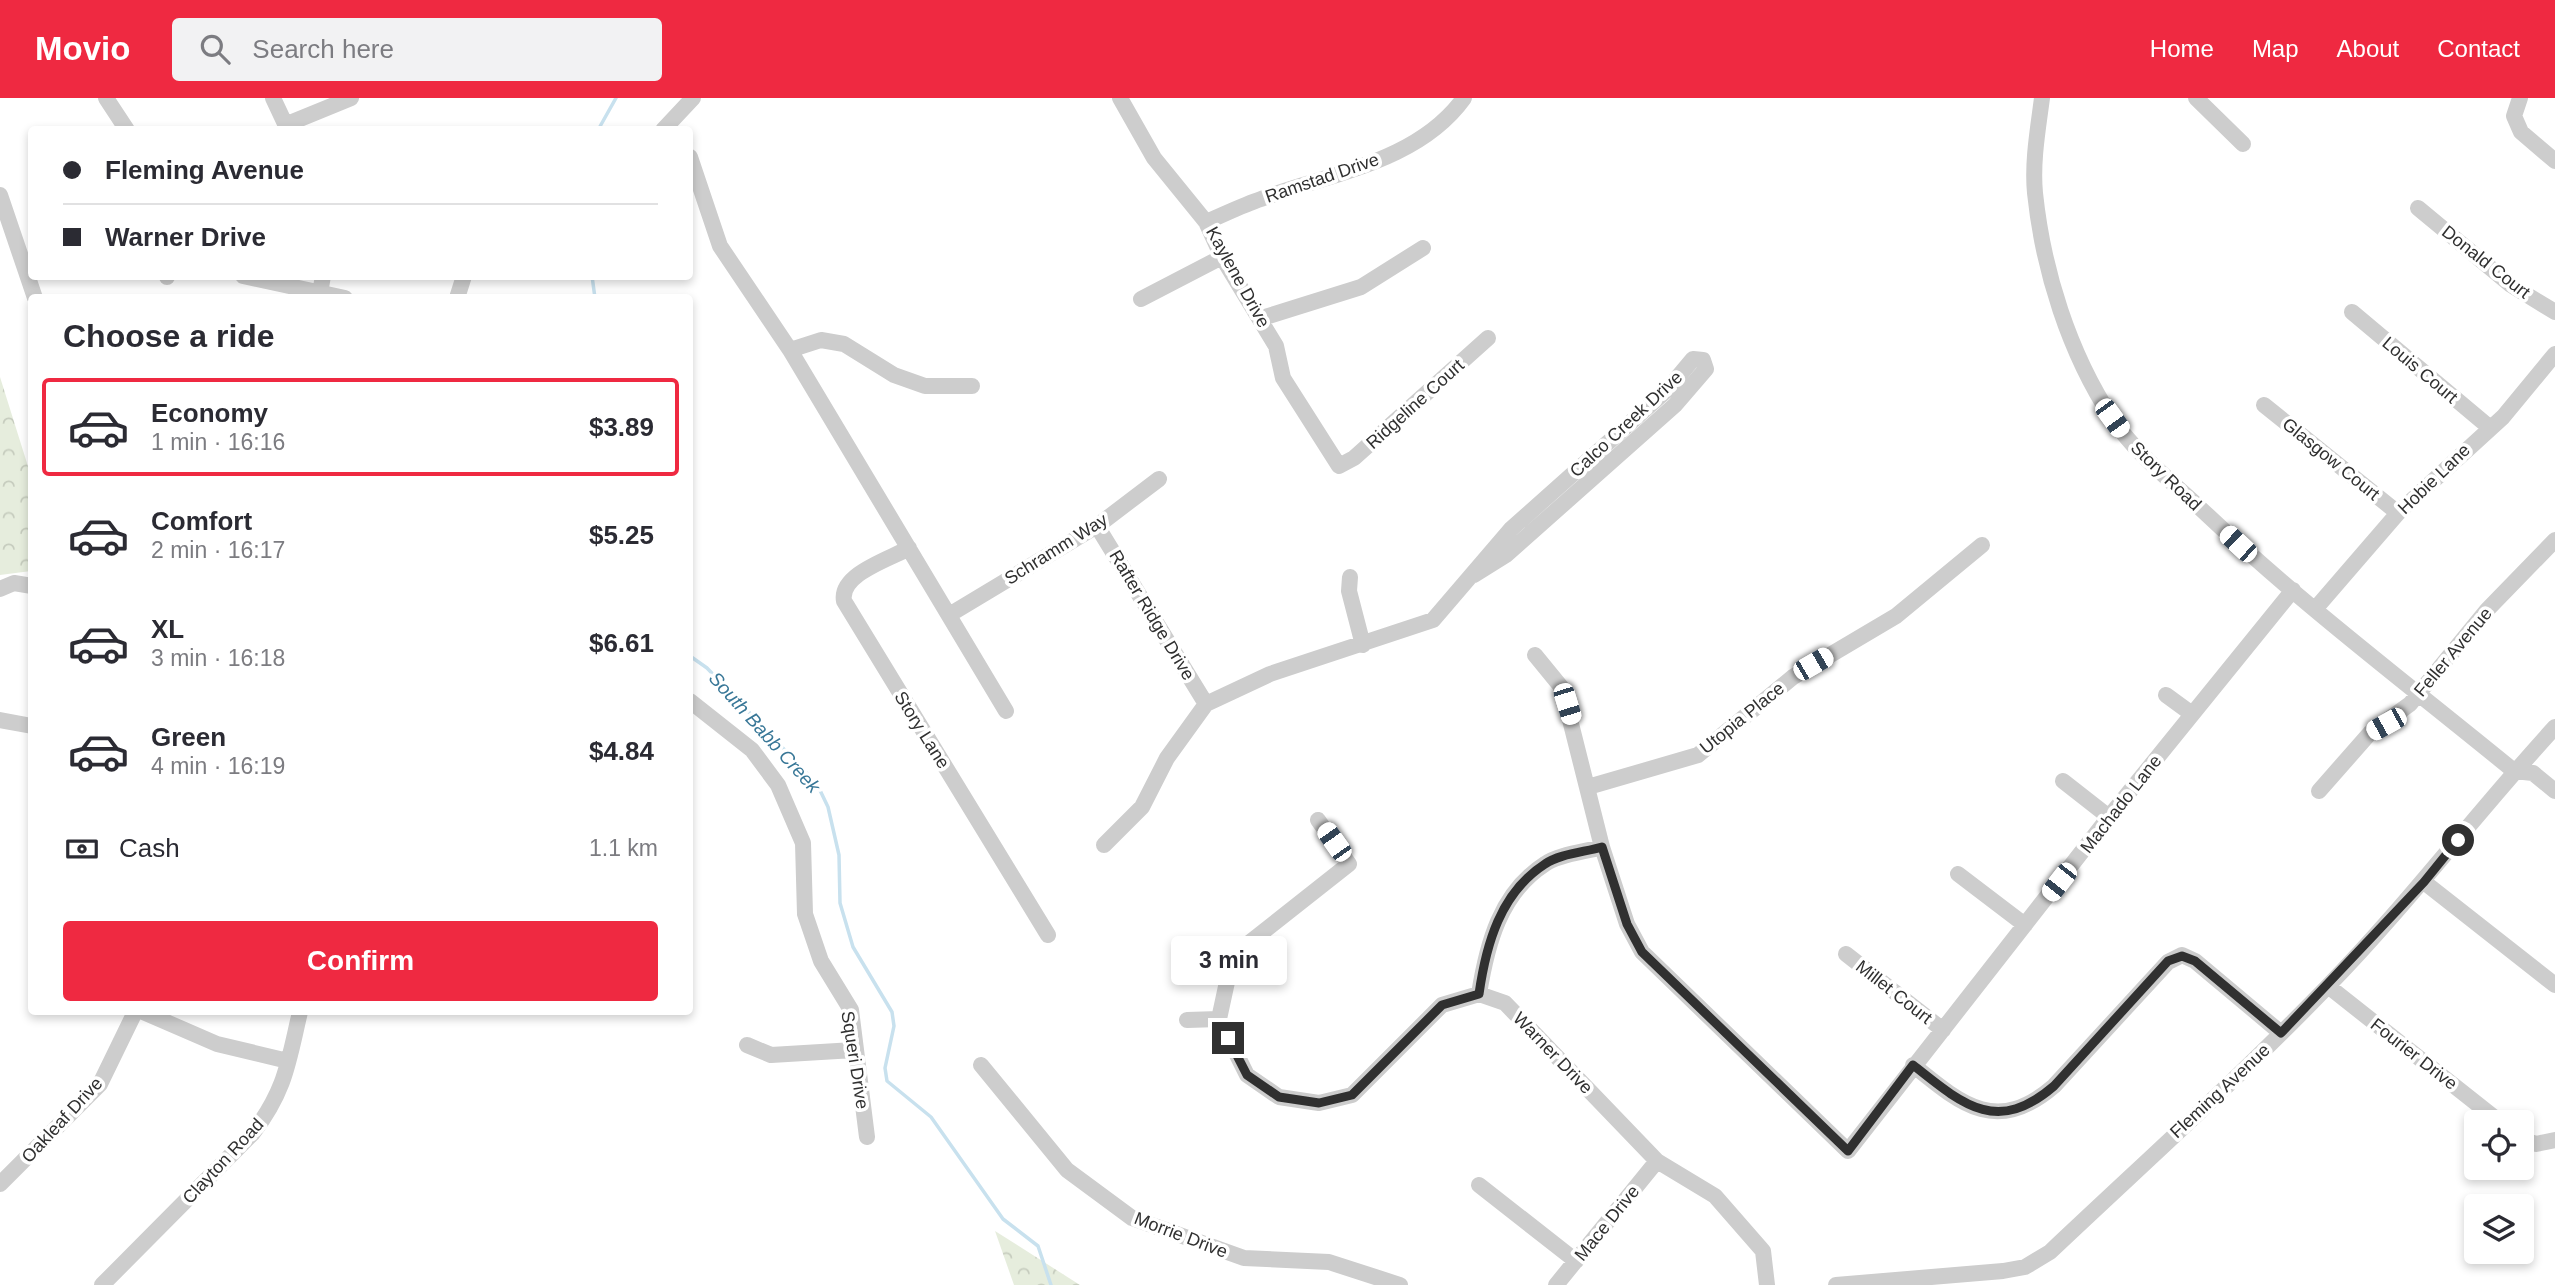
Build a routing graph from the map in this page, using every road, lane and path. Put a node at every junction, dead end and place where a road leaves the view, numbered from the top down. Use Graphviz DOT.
graph roads {
  1 [pos="106,98"];
  2 [pos="273,98"];
  3 [pos="351,98"];
  4 [pos="693,98"];
  5 [pos="1120,98"];
  6 [pos="1464,98"];
  7 [pos="2042,98"];
  8 [pos="2196,98"];
  9 [pos="2521,98"];
  10 [pos="678,123"];
  11 [pos="124,126"];
  12 [pos="287,126"];
  13 [pos="289,126"];
  14 [pos="2243,144"];
  15 [pos="2555,161"];
  16 [pos="693,166"];
  17 [pos="0,195"];
  18 [pos="2418,208"];
  19 [pos="1206,222"];
  20 [pos="1423,248"];
  21 [pos="1222,257"];
  22 [pos="28,277"];
  23 [pos="267,280"];
  24 [pos="321,289"];
  25 [pos="1141,299"];
  26 [pos="2352,312"];
  27 [pos="2555,312"];
  28 [pos="1262,318"];
  29 [pos="1488,338"];
  30 [pos="790,350"];
  31 [pos="2555,354"];
  32 [pos="972,386"];
  33 [pos="2264,405"];
  34 [pos="2488,427"];
  35 [pos="1339,466"];
  36 [pos="1159,480"];
  37 [pos="2398,513"];
  38 [pos="1097,526"];
  39 [pos="2555,540"];
  40 [pos="1982,545"];
  41 [pos="909,548"];
  42 [pos="1474,575"];
  43 [pos="1350,577"];
  44 [pos="28,585"];
  45 [pos="0,589"];
  46 [pos="2293,590"];
  47 [pos="2316,608"];
  48 [pos="949,615"];
  49 [pos="1363,645"];
  50 [pos="1535,655"];
  51 [pos="2418,692"];
  52 [pos="2166,695"];
  53 [pos="1206,704"];
  54 [pos="693,708"];
  55 [pos="1006,711"];
  56 [pos="2192,714"];
  57 [pos="0,720"];
  58 [pos="28,725"];
  59 [pos="2555,727"];
  60 [pos="2514,771"];
  61 [pos="2063,781"];
  62 [pos="1588,787"];
  63 [pos="2319,791"];
  64 [pos="2555,791"];
  65 [pos="2109,817"];
  66 [pos="1318,820"];
  67 [pos="1104,845"];
  68 [pos="1602,847"];
  69 [pos="1958,874"];
  70 [pos="2424,882"];
  71 [pos="2025,925"];
  72 [pos="1048,935"];
  73 [pos="1846,954"];
  74 [pos="2555,985"];
  75 [pos="2328,986"];
  76 [pos="1479,994"];
  77 [pos="134,1015"];
  78 [pos="150,1015"];
  79 [pos="299,1015"];
  80 [pos="1219,1019"];
  81 [pos="1187,1020"];
  82 [pos="1942,1030"];
  83 [pos="2281,1033"];
  84 [pos="747,1045"];
  85 [pos="854,1050"];
  86 [pos="288,1061"];
  87 [pos="981,1065"];
  88 [pos="1913,1065"];
  89 [pos="2485,1110"];
  90 [pos="867,1137"];
  91 [pos="2555,1140"];
  92 [pos="2534,1143"];
  93 [pos="1657,1161"];
  94 [pos="0,1184"];
  95 [pos="1479,1185"];
  96 [pos="1576,1261"];
  97 [pos="1368,1280"];
  98 [pos="1882,1283"];
  99 [pos="102,1285"];
  100 [pos="1399,1285"];
  101 [pos="1556,1285"];
  102 [pos="1767,1285"];
  103 [pos="1836,1285"];
  1 -- 11 [label="street"];
  2 -- 12 [label="street"];
  3 -- 13 [label="street"];
  4 -- 10 [label="street"];
  5 -- 19 [label="street, Kaylene Drive"];
  6 -- 19 [label="street, Ramstad Drive"];
  7 -- 46 [label="street, Story Road"];
  8 -- 14 [label="street"];
  9 -- 15 [label="street"];
  16 -- 30 [label="street"];
  17 -- 22 [label="street"];
  18 -- 27 [label="street, Donald Court"];
  19 -- 21 [label="street, Kaylene Drive"];
  20 -- 28 [label="street"];
  21 -- 25 [label="street"];
  21 -- 28 [label="street, Kaylene Drive"];
  23 -- 24 [label="street"];
  26 -- 34 [label="street, Louis Court"];
  28 -- 35 [label="street, Kaylene Drive"];
  29 -- 35 [label="street, Ridgeline Court"];
  30 -- 32 [label="street"];
  30 -- 41 [label="street"];
  31 -- 34 [label="street, Hobie Lane"];
  33 -- 37 [label="street, Glasgow Court"];
  34 -- 37 [label="street, Hobie Lane"];
  36 -- 38 [label="street, Schramm Way"];
  37 -- 47 [label="street, Hobie Lane"];
  38 -- 48 [label="street, Schramm Way"];
  38 -- 53 [label="street, Rafter Ridge Drive"];
  39 -- 51 [label="street, Feller Avenue"];
  40 -- 62 [label="street, Utopia Place"];
  41 -- 48 [label="street"];
  41 -- 72 [label="street, Story Lane"];
  42 -- 42 [label="street, Calco Creek Drive"];
  42 -- 49 [label="street, Calco Creek Drive"];
  43 -- 49 [label="street"];
  44 -- 45 [label="street"];
  46 -- 47 [label="street, Story Road"];
  46 -- 56 [label="street, Machado Lane"];
  47 -- 51 [label="street, Story Road"];
  48 -- 55 [label="street"];
  49 -- 53 [label="street, Calco Creek Drive"];
  50 -- 62 [label="street"];
  51 -- 60 [label="street, Story Road"];
  51 -- 63 [label="street, Feller Avenue"];
  52 -- 56 [label="street"];
  53 -- 67 [label="street, Calco Creek Drive"];
  54 -- 85 [label="street, Squeri Drive"];
  56 -- 65 [label="street, Machado Lane"];
  57 -- 58 [label="street"];
  59 -- 60 [label="street, Fleming Avenue"];
  60 -- 64 [label="street, Story Road"];
  60 -- 70 [label="street, Fleming Avenue"];
  61 -- 65 [label="street"];
  62 -- 68 [label="street"];
  65 -- 71 [label="street, Machado Lane"];
  66 -- 80 [label="street"];
  68 -- 76 [label="street"];
  68 -- 88 [label="street, Machado Lane"];
  69 -- 71 [label="street"];
  70 -- 74 [label="street"];
  70 -- 75 [label="street, Fleming Avenue"];
  71 -- 82 [label="street, Machado Lane"];
  73 -- 82 [label="street, Millet Court"];
  75 -- 83 [label="street, Fleming Avenue"];
  75 -- 89 [label="street, Fourier Drive"];
  76 -- 80 [label="street"];
  76 -- 93 [label="street, Warner Drive"];
  77 -- 94 [label="street, Oakleaf Drive"];
  78 -- 86 [label="street"];
  79 -- 86 [label="street, Clayton Road"];
  80 -- 81 [label="street"];
  82 -- 88 [label="street, Machado Lane"];
  83 -- 88 [label="street"];
  83 -- 98 [label="street, Fleming Avenue"];
  84 -- 85 [label="street"];
  85 -- 90 [label="street, Squeri Drive"];
  86 -- 99 [label="street, Clayton Road"];
  87 -- 97 [label="street, Morrie Drive"];
  91 -- 92 [label="street"];
  93 -- 96 [label="street, Mace Drive"];
  93 -- 102 [label="street, Warner Drive"];
  95 -- 96 [label="street"];
  96 -- 101 [label="street, Mace Drive"];
  97 -- 100 [label="street, Morrie Drive"];
  98 -- 103 [label="street, Fleming Avenue"];
}
